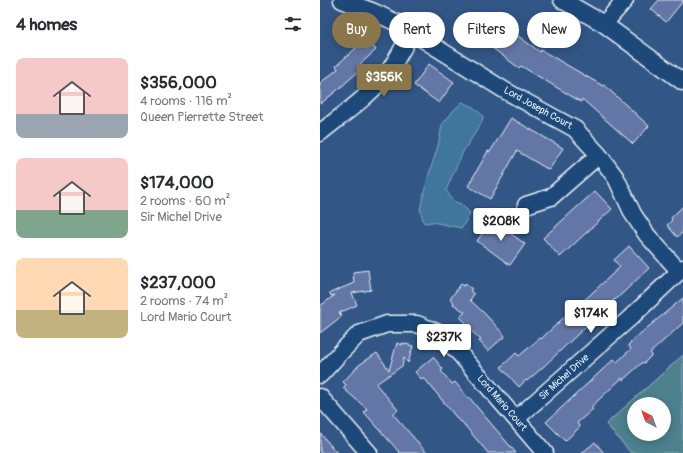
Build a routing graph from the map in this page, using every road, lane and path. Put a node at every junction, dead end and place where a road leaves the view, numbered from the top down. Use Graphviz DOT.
graph roads {
  1 [pos="342,0"];
  2 [pos="562,0"];
  3 [pos="625,0"];
  4 [pos="389,19"];
  5 [pos="604,24"];
  6 [pos="403,48"];
  7 [pos="437,48"];
  8 [pos="683,82"];
  9 [pos="320,133"];
  10 [pos="599,154"];
  11 [pos="526,205"];
  12 [pos="681,270"];
  13 [pos="320,375"];
  14 [pos="320,396"];
  15 [pos="516,419"];
  16 [pos="368,453"];
  17 [pos="545,453"];
  1 -- 4 [label="street, Lord Joseph Court"];
  2 -- 5 [label="street"];
  3 -- 5 [label="street"];
  5 -- 8 [label="street"];
  6 -- 9 [label="street"];
  7 -- 10 [label="street, Lord Joseph Court"];
  10 -- 11 [label="street"];
  10 -- 12 [label="street, Lord Joseph Court"];
  12 -- 15 [label="street, Sir Michel Drive"];
  13 -- 15 [label="street, Lord Mario Court"];
  14 -- 16 [label="street"];
  15 -- 17 [label="street, Lord Mario Court"];
}
